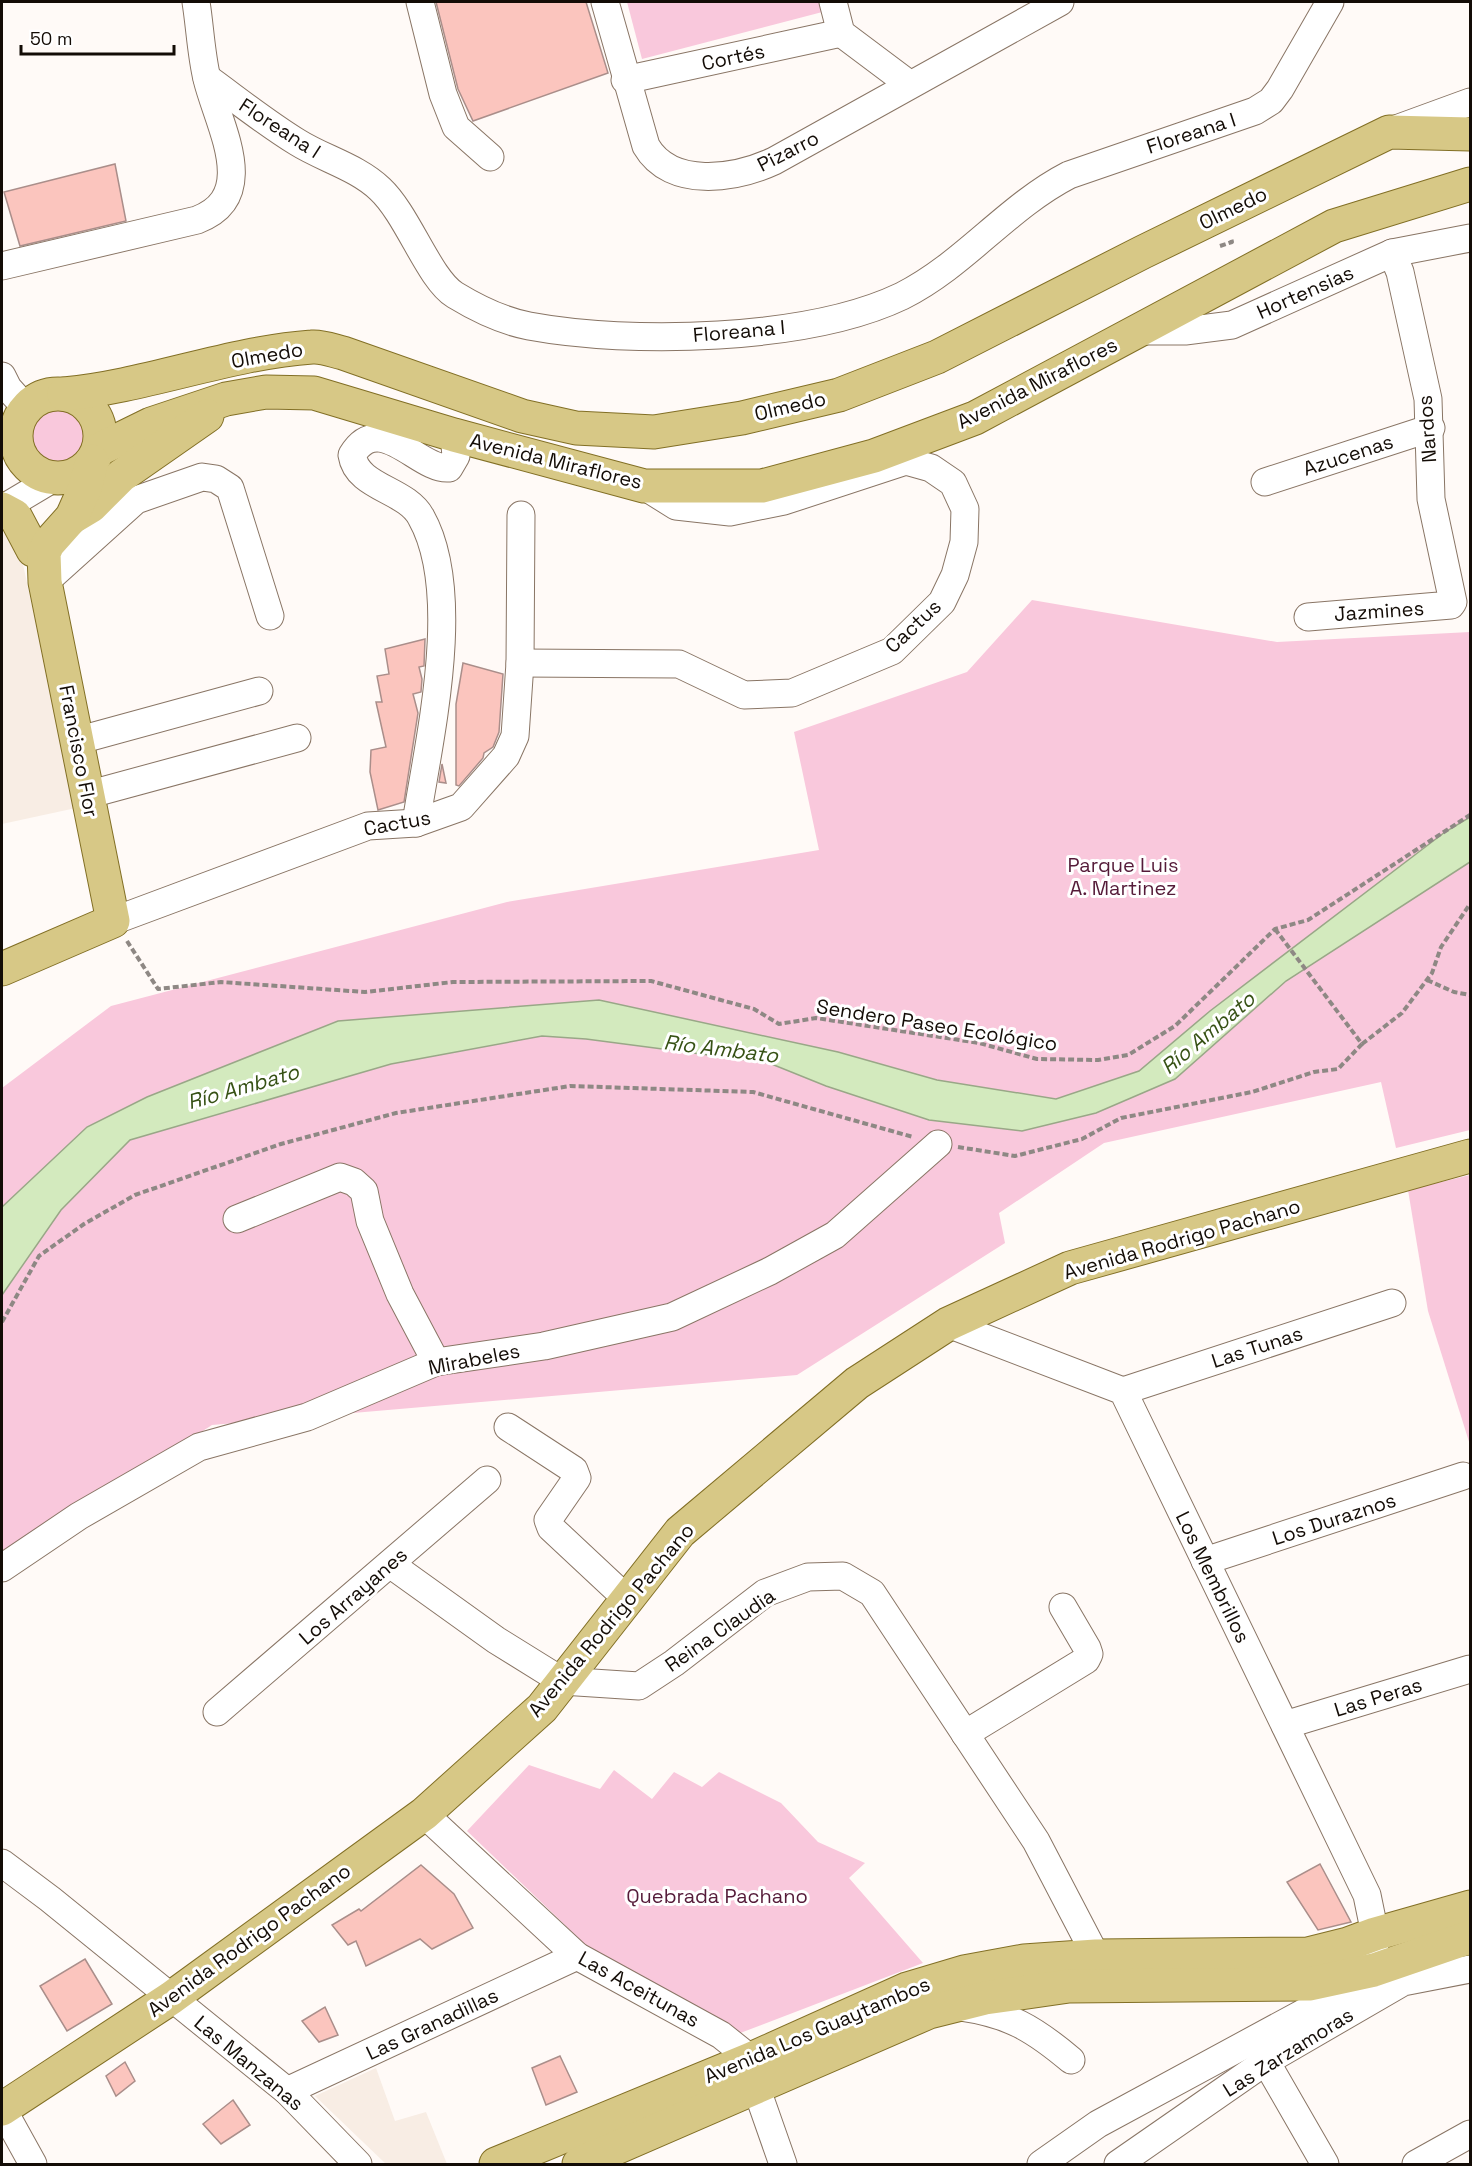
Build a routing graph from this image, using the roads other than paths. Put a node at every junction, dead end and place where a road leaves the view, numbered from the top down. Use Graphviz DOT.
graph roads {
  1 [pos="196,2"];
  2 [pos="420,2"];
  3 [pos="605,2"];
  4 [pos="833,2"];
  5 [pos="1060,2"];
  6 [pos="1330,2"];
  7 [pos="841,33"];
  8 [pos="207,78"];
  9 [pos="625,80"];
  10 [pos="909,84"];
  11 [pos="1470,102"];
  12 [pos="1389,132"];
  13 [pos="1470,134"];
  14 [pos="490,157"];
  15 [pos="1470,184"];
  16 [pos="1470,238"];
  17 [pos="1392,253"];
  18 [pos="2,266"];
  19 [pos="1138,331"];
  20 [pos="9,389"];
  21 [pos="64,394"];
  22 [pos="226,399"];
  23 [pos="1431,428"];
  24 [pos="454,435"];
  25 [pos="95,455"];
  26 [pos="57,478"];
  27 [pos="1265,483"];
  28 [pos="644,486"];
  29 [pos="2,509"];
  30 [pos="521,515"];
  31 [pos="72,517"];
  32 [pos="33,550"];
  33 [pos="45,582"];
  34 [pos="1451,605"];
  35 [pos="270,616"];
  36 [pos="1308,616"];
  37 [pos="520,663"];
  38 [pos="259,691"];
  39 [pos="297,738"];
  40 [pos="76,741"];
  41 [pos="87,795"];
  42 [pos="416,823"];
  43 [pos="113,921"];
  44 [pos="2,969"];
  45 [pos="938,1144"];
  46 [pos="1470,1156"];
  47 [pos="237,1219"];
  48 [pos="1392,1303"];
  49 [pos="948,1324"];
  50 [pos="436,1362"];
  51 [pos="1123,1391"];
  52 [pos="508,1427"];
  53 [pos="1463,1476"];
  54 [pos="487,1480"];
  55 [pos="1205,1561"];
  56 [pos="390,1564"];
  57 [pos="2,1568"];
  58 [pos="627,1599"];
  59 [pos="1063,1606"];
  60 [pos="1470,1669"];
  61 [pos="562,1681"];
  62 [pos="217,1712"];
  63 [pos="1285,1725"];
  64 [pos="965,1734"];
  65 [pos="423,1814"];
  66 [pos="5,1871"];
  67 [pos="1470,1907"];
  68 [pos="1376,1934"];
  69 [pos="1470,1937"];
  70 [pos="577,1956"];
  71 [pos="1096,1956"];
  72 [pos="1470,1968"];
  73 [pos="1374,1970"];
  74 [pos="171,1998"];
  75 [pos="953,2006"];
  76 [pos="1260,2051"];
  77 [pos="1071,2060"];
  78 [pos="753,2073"];
  79 [pos="287,2091"];
  80 [pos="2,2108"];
  81 [pos="1470,2134"];
  82 [pos="33,2164"];
  83 [pos="358,2164"];
  84 [pos="496,2164"];
  85 [pos="579,2164"];
  86 [pos="783,2164"];
  87 [pos="1041,2164"];
  88 [pos="1118,2164"];
  89 [pos="1325,2164"];
  90 [pos="1416,2164"];
  1 -- 8 [label="street"];
  2 -- 14 [label="street"];
  3 -- 9 [label="street, Pizarro"];
  4 -- 7 [label="street"];
  5 -- 10 [label="street, Pizarro"];
  6 -- 8 [label="street, Floreana I"];
  7 -- 9 [label="street, Cortés"];
  7 -- 10 [label="street"];
  8 -- 18 [label="street"];
  9 -- 10 [label="street, Pizarro"];
  11 -- 12 [label="street, Olmedo"];
  12 -- 13 [label="main road"];
  12 -- 21 [label="main road, Olmedo"];
  15 -- 19 [label="main road, Avenida Miraflores"];
  16 -- 17 [label="street, Hortensias"];
  17 -- 19 [label="street, Hortensias"];
  17 -- 23 [label="street, Nardos"];
  19 -- 28 [label="main road, Avenida Miraflores"];
  20 -- 21 [label="main road, Olmedo"];
  20 -- 26 [label="main road"];
  21 -- 25 [label="main road"];
  22 -- 24 [label="main road, Avenida Miraflores"];
  22 -- 25 [label="main road, Avenida Miraflores"];
  22 -- 31 [label="main road"];
  23 -- 27 [label="street, Azucenas"];
  23 -- 34 [label="street, Nardos"];
  24 -- 28 [label="main road, Avenida Miraflores"];
  24 -- 42 [label="street"];
  25 -- 26 [label="main road, Avenida Miraflores"];
  25 -- 31 [label="main road"];
  26 -- 29 [label="street"];
  26 -- 32 [label="main road"];
  28 -- 37 [label="street, Cactus"];
  29 -- 32 [label="main road"];
  30 -- 37 [label="street, Cactus"];
  31 -- 33 [label="main road"];
  32 -- 33 [label="main road"];
  33 -- 35 [label="street"];
  33 -- 40 [label="main road, Francisco Flor"];
  34 -- 36 [label="street, Jazmines"];
  37 -- 42 [label="street, Cactus"];
  38 -- 40 [label="street"];
  39 -- 41 [label="street"];
  40 -- 41 [label="main road, Francisco Flor"];
  41 -- 43 [label="main road, Francisco Flor"];
  42 -- 43 [label="street, Cactus"];
  43 -- 44 [label="main road"];
  45 -- 50 [label="street, Mirabeles"];
  46 -- 49 [label="main road, Avenida Rodrigo Pachano"];
  47 -- 50 [label="street"];
  48 -- 51 [label="street, Las Tunas"];
  49 -- 51 [label="street"];
  49 -- 58 [label="main road, Avenida Rodrigo Pachano"];
  50 -- 57 [label="street, Mirabeles"];
  51 -- 55 [label="street, Los Membrillos"];
  52 -- 58 [label="street"];
  53 -- 55 [label="street, Los Duraznos"];
  54 -- 56 [label="street, Los Arrayanes"];
  55 -- 63 [label="street, Los Membrillos"];
  56 -- 61 [label="street, Reina Claudia"];
  56 -- 62 [label="street, Los Arrayanes"];
  58 -- 61 [label="main road, Avenida Rodrigo Pachano"];
  59 -- 64 [label="street"];
  60 -- 63 [label="street, Las Peras"];
  61 -- 64 [label="street, Reina Claudia"];
  61 -- 65 [label="main road, Avenida Rodrigo Pachano"];
  63 -- 68 [label="street, Los Membrillos"];
  64 -- 71 [label="street, Reina Claudia"];
  65 -- 70 [label="street, Las Aceitunas"];
  65 -- 74 [label="main road, Avenida Rodrigo Pachano"];
  66 -- 74 [label="street, Las Manzanas"];
  67 -- 68 [label="main road, Avenida Los Guaytambos"];
  68 -- 71 [label="main road, Avenida Los Guaytambos"];
  68 -- 73 [label="street, Los Membrillos"];
  69 -- 73 [label="main road, Avenida Los Guaytambos"];
  70 -- 78 [label="street, Las Aceitunas"];
  70 -- 79 [label="street, Las Granadillas"];
  71 -- 78 [label="main road, Avenida Los Guaytambos"];
  72 -- 76 [label="street, Las Zarzamoras"];
  73 -- 75 [label="main road, Avenida Los Guaytambos"];
  73 -- 76 [label="street, Las Zarzamoras"];
  74 -- 79 [label="street, Las Manzanas"];
  74 -- 80 [label="main road, Avenida Rodrigo Pachano"];
  75 -- 77 [label="street"];
  75 -- 78 [label="main road, Avenida Los Guaytambos"];
  76 -- 87 [label="street, Las Zarzamoras"];
  76 -- 88 [label="street, Las Zarzamoras"];
  76 -- 89 [label="street"];
  78 -- 84 [label="main road, Avenida Los Guaytambos"];
  78 -- 85 [label="main road, Avenida Los Guaytambos"];
  78 -- 86 [label="street"];
  79 -- 83 [label="street, Las Manzanas"];
  80 -- 82 [label="street"];
  81 -- 90 [label="street"];
}
